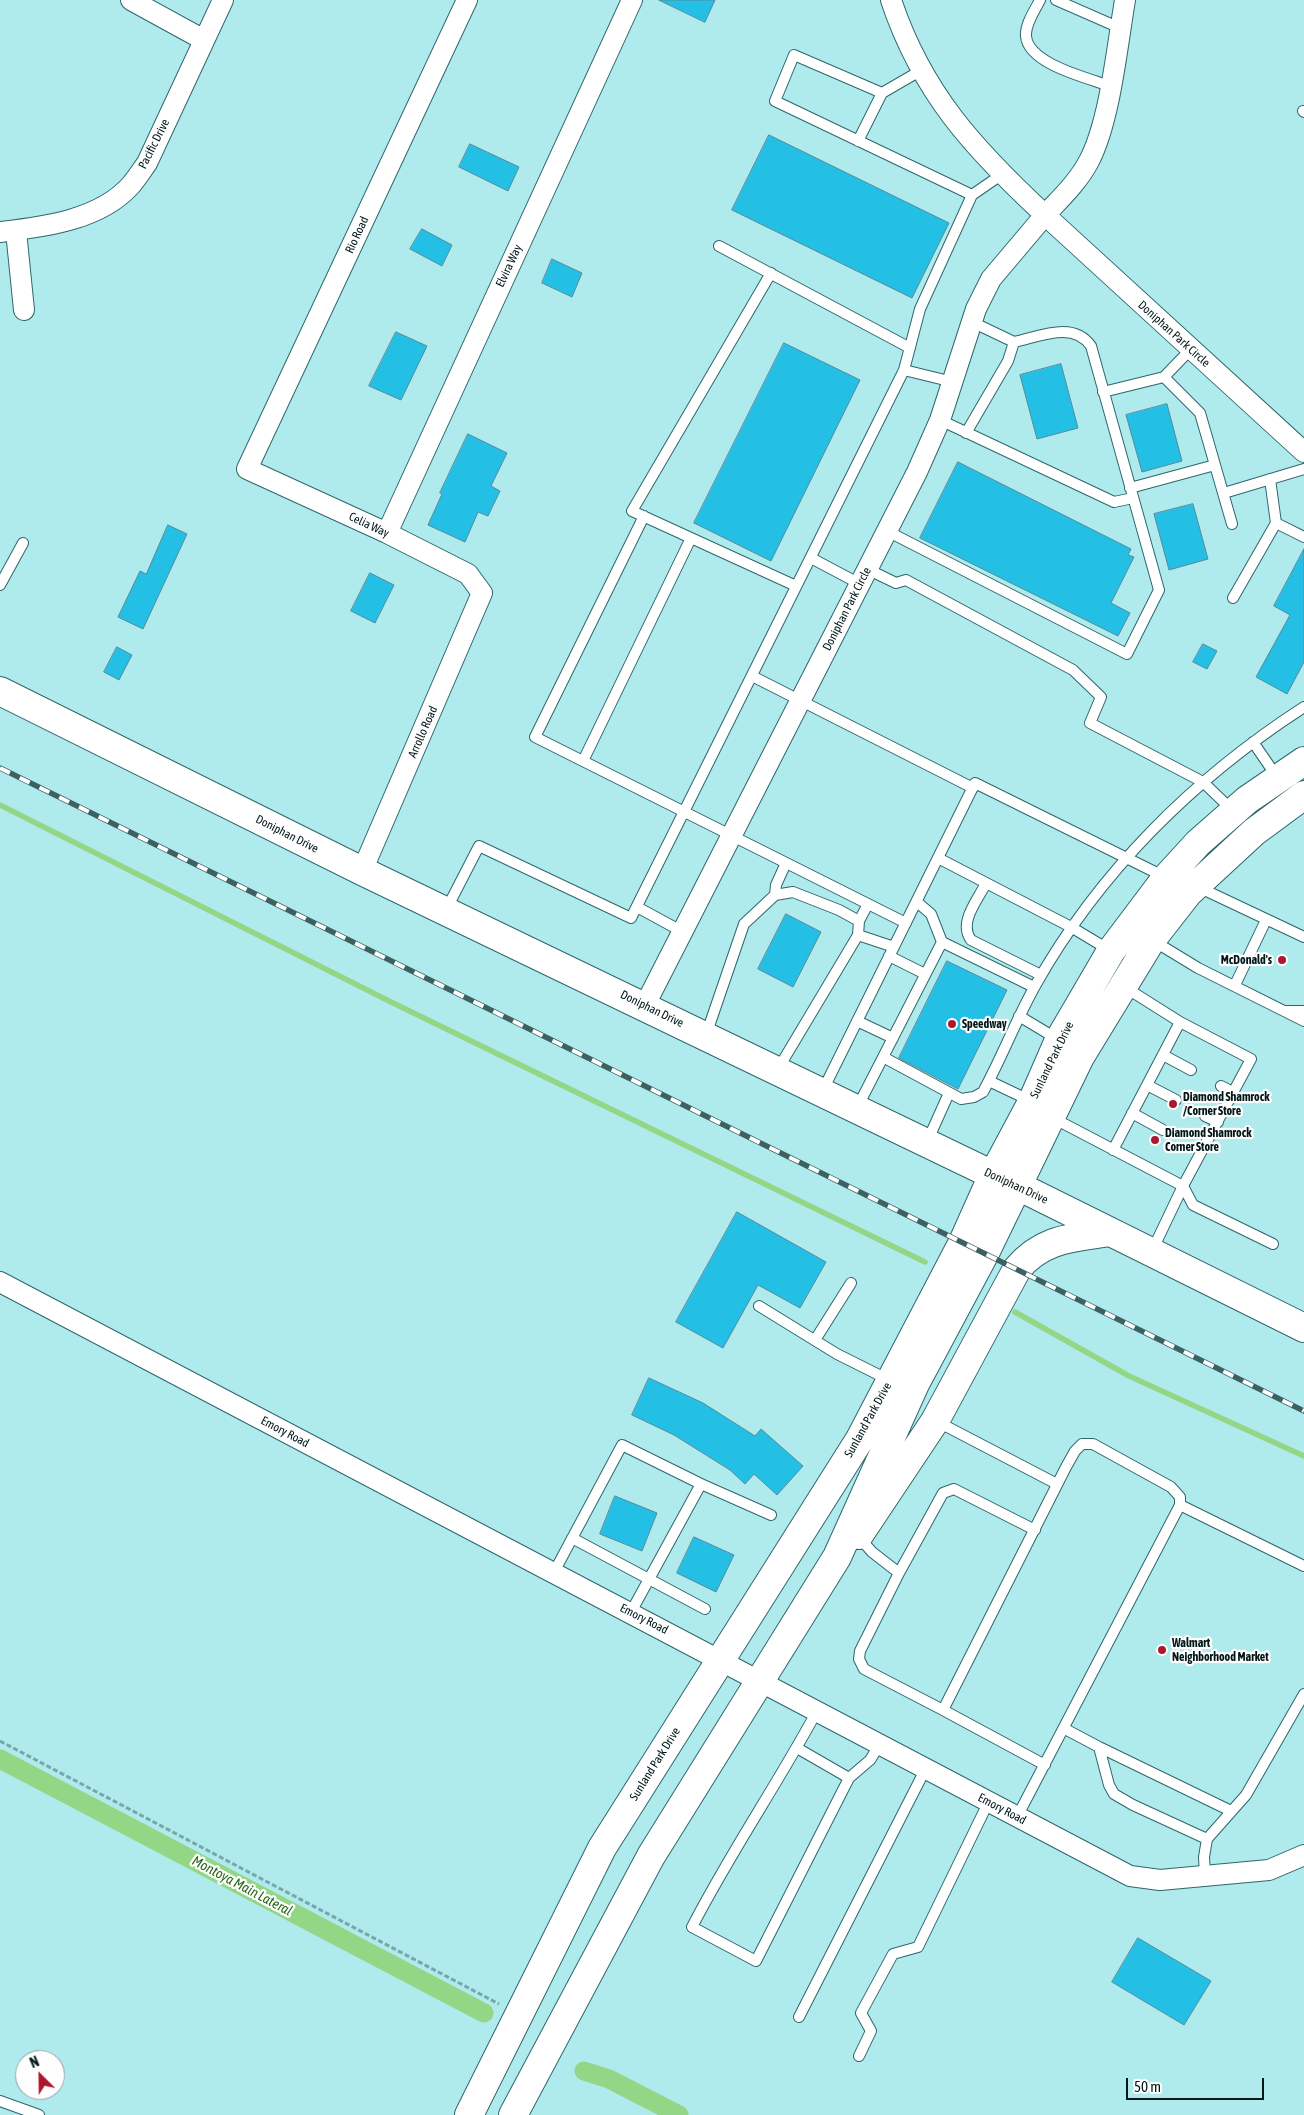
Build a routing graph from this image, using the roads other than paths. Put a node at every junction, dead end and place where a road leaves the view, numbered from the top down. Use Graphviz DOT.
graph roads {
  1 [pos="131,0"];
  2 [pos="223,0"];
  3 [pos="467,0"];
  4 [pos="632,0"];
  5 [pos="891,0"];
  6 [pos="1040,0"];
  7 [pos="1056,0"];
  8 [pos="1125,0"];
  9 [pos="1120,28"];
  10 [pos="204,40"];
  11 [pos="920,71"];
  12 [pos="1110,86"];
  13 [pos="882,92"];
  14 [pos="858,141"];
  15 [pos="1001,175"];
  16 [pos="972,195"];
  17 [pos="1045,215"];
  18 [pos="8,232"];
  19 [pos="719,246"];
  20 [pos="771,274"];
  21 [pos="24,310"];
  22 [pos="972,322"];
  23 [pos="1014,342"];
  24 [pos="910,348"];
  25 [pos="1191,349"];
  26 [pos="904,370"];
  27 [pos="1164,377"];
  28 [pos="953,382"];
  29 [pos="1103,392"];
  30 [pos="940,420"];
  31 [pos="966,433"];
  32 [pos="1304,452"];
  33 [pos="1215,466"];
  34 [pos="1304,468"];
  35 [pos="247,469"];
  36 [pos="1270,479"];
  37 [pos="1224,493"];
  38 [pos="1131,494"];
  39 [pos="644,516"];
  40 [pos="1276,522"];
  41 [pos="1232,524"];
  42 [pos="887,531"];
  43 [pos="387,533"];
  44 [pos="1304,536"];
  45 [pos="691,538"];
  46 [pos="23,543"];
  47 [pos="811,558"];
  48 [pos="864,576"];
  49 [pos="0,585"];
  50 [pos="796,586"];
  51 [pos="482,593"];
  52 [pos="1233,598"];
  53 [pos="752,676"];
  54 [pos="0,691"];
  55 [pos="800,701"];
  56 [pos="1304,707"];
  57 [pos="1253,742"];
  58 [pos="583,761"];
  59 [pos="1304,761"];
  60 [pos="1277,777"];
  61 [pos="1203,782"];
  62 [pos="973,788"];
  63 [pos="1304,795"];
  64 [pos="1233,812"];
  65 [pos="684,813"];
  66 [pos="731,836"];
  67 [pos="1127,857"];
  68 [pos="938,858"];
  69 [pos="786,863"];
  70 [pos="362,871"];
  71 [pos="1166,878"];
  72 [pos="986,883"];
  73 [pos="1196,886"];
  74 [pos="775,895"];
  75 [pos="916,902"];
  76 [pos="868,904"];
  77 [pos="637,907"];
  78 [pos="445,911"];
  79 [pos="1266,920"];
  80 [pos="858,921"];
  81 [pos="906,923"];
  82 [pos="1071,927"];
  83 [pos="682,932"];
  84 [pos="858,935"];
  85 [pos="1303,938"];
  86 [pos="1152,939"];
  87 [pos="942,942"];
  88 [pos="1111,951"];
  89 [pos="892,952"];
  90 [pos="925,974"];
  91 [pos="1041,976"];
  92 [pos="1235,985"];
  93 [pos="1123,986"];
  94 [pos="1034,987"];
  95 [pos="645,1006"];
  96 [pos="1286,1011"];
  97 [pos="1304,1011"];
  98 [pos="1019,1016"];
  99 [pos="858,1021"];
  100 [pos="1304,1021"];
  101 [pos="1180,1022"];
  102 [pos="706,1035"];
  103 [pos="893,1038"];
  104 [pos="1060,1040"];
  105 [pos="1163,1055"];
  106 [pos="883,1057"];
  107 [pos="777,1070"];
  108 [pos="1191,1070"];
  109 [pos="989,1081"];
  110 [pos="1147,1085"];
  111 [pos="1221,1086"];
  112 [pos="822,1092"];
  113 [pos="1233,1092"];
  114 [pos="949,1093"];
  115 [pos="1176,1100"];
  116 [pos="856,1109"];
  117 [pos="1041,1109"];
  118 [pos="1132,1114"];
  119 [pos="1205,1116"];
  120 [pos="1218,1122"];
  121 [pos="1163,1130"];
  122 [pos="926,1144"];
  123 [pos="1113,1150"];
  124 [pos="994,1175"];
  125 [pos="1018,1186"];
  126 [pos="1183,1186"];
  127 [pos="1110,1232"];
  128 [pos="1273,1244"];
  129 [pos="1152,1252"];
  130 [pos="0,1282"];
  131 [pos="851,1283"];
  132 [pos="759,1306"];
  133 [pos="1304,1328"];
  134 [pos="815,1340"];
  135 [pos="890,1380"];
  136 [pos="935,1421"];
  137 [pos="701,1484"];
  138 [pos="1057,1484"];
  139 [pos="1180,1505"];
  140 [pos="771,1514"];
  141 [pos="855,1530"];
  142 [pos="1035,1530"];
  143 [pos="572,1538"];
  144 [pos="1304,1566"];
  145 [pos="899,1573"];
  146 [pos="553,1574"];
  147 [pos="649,1580"];
  148 [pos="705,1609"];
  149 [pos="631,1612"];
  150 [pos="721,1659"];
  151 [pos="760,1681"];
  152 [pos="1304,1694"];
  153 [pos="942,1710"];
  154 [pos="817,1711"];
  155 [pos="1065,1728"];
  156 [pos="880,1744"];
  157 [pos="1099,1747"];
  158 [pos="797,1748"];
  159 [pos="1044,1765"];
  160 [pos="926,1768"];
  161 [pos="849,1778"];
  162 [pos="989,1801"];
  163 [pos="1231,1811"];
  164 [pos="1017,1816"];
  165 [pos="1207,1839"];
  166 [pos="1304,1855"];
  167 [pos="1205,1876"];
  168 [pos="799,2017"];
  169 [pos="859,2056"];
  170 [pos="0,2101"];
  171 [pos="39,2115"];
  172 [pos="469,2115"];
  173 [pos="513,2115"];
  1 -- 10 [label="street"];
  2 -- 10 [label="street, Pacific Drive"];
  3 -- 35 [label="street, Rio Road"];
  4 -- 43 [label="street, Elvira Way"];
  5 -- 11 [label="street, Doniphan Park Circle"];
  6 -- 12 [label="lane"];
  7 -- 9 [label="lane"];
  8 -- 9 [label="street, Doniphan Park Circle"];
  9 -- 12 [label="street, Doniphan Park Circle"];
  10 -- 18 [label="street, Pacific Drive"];
  11 -- 13 [label="lane"];
  11 -- 15 [label="street, Doniphan Park Circle"];
  12 -- 17 [label="street, Doniphan Park Circle"];
  13 -- 14 [label="lane"];
  13 -- 14 [label="lane"];
  14 -- 16 [label="lane"];
  15 -- 16 [label="lane"];
  15 -- 17 [label="street, Doniphan Park Circle"];
  16 -- 24 [label="lane"];
  17 -- 22 [label="street, Doniphan Park Circle"];
  17 -- 25 [label="street, Doniphan Park Circle"];
  18 -- 21 [label="street"];
  19 -- 20 [label="lane"];
  20 -- 24 [label="lane"];
  20 -- 39 [label="lane"];
  22 -- 23 [label="lane"];
  22 -- 28 [label="street, Doniphan Park Circle"];
  23 -- 29 [label="lane"];
  23 -- 31 [label="lane"];
  24 -- 26 [label="lane"];
  25 -- 27 [label="lane"];
  25 -- 32 [label="street, Doniphan Park Circle"];
  26 -- 28 [label="lane"];
  26 -- 47 [label="lane"];
  27 -- 29 [label="lane"];
  27 -- 33 [label="lane"];
  28 -- 30 [label="street, Doniphan Park Circle"];
  29 -- 38 [label="lane"];
  30 -- 31 [label="lane"];
  30 -- 42 [label="street, Doniphan Park Circle"];
  31 -- 38 [label="lane"];
  33 -- 37 [label="lane"];
  33 -- 38 [label="lane"];
  34 -- 36 [label="lane"];
  35 -- 43 [label="street, Celia Way"];
  36 -- 37 [label="lane"];
  36 -- 40 [label="lane"];
  37 -- 41 [label="lane"];
  38 -- 42 [label="lane"];
  39 -- 45 [label="lane"];
  39 -- 58 [label="lane"];
  40 -- 44 [label="lane"];
  40 -- 52 [label="lane"];
  42 -- 48 [label="street, Doniphan Park Circle"];
  43 -- 51 [label="street, Celia Way"];
  45 -- 50 [label="lane"];
  45 -- 58 [label="lane"];
  46 -- 49 [label="lane"];
  47 -- 48 [label="lane"];
  47 -- 50 [label="lane"];
  48 -- 55 [label="street, Doniphan Park Circle"];
  48 -- 61 [label="lane"];
  50 -- 53 [label="lane"];
  51 -- 70 [label="street, Arrollo Road"];
  53 -- 55 [label="lane"];
  53 -- 65 [label="lane"];
  54 -- 70 [label="main road, Doniphan Drive"];
  55 -- 62 [label="lane"];
  55 -- 66 [label="street, Doniphan Park Circle"];
  56 -- 57 [label="lane"];
  57 -- 60 [label="lane"];
  57 -- 61 [label="lane"];
  58 -- 65 [label="lane"];
  59 -- 60 [label="main road, Sunland Park Drive"];
  60 -- 64 [label="main road, Sunland Park Drive"];
  61 -- 64 [label="lane"];
  61 -- 67 [label="lane"];
  62 -- 67 [label="lane"];
  62 -- 68 [label="lane"];
  63 -- 73 [label="main road, Sunland Park Drive"];
  64 -- 71 [label="main road, Sunland Park Drive"];
  65 -- 66 [label="lane"];
  65 -- 77 [label="lane"];
  66 -- 69 [label="lane"];
  66 -- 83 [label="street, Doniphan Park Circle"];
  67 -- 71 [label="lane"];
  67 -- 82 [label="lane"];
  68 -- 72 [label="lane"];
  68 -- 75 [label="lane"];
  69 -- 74 [label="lane"];
  69 -- 76 [label="lane"];
  70 -- 78 [label="main road, Doniphan Drive"];
  71 -- 88 [label="main road, Sunland Park Drive"];
  72 -- 82 [label="lane"];
  72 -- 91 [label="lane"];
  73 -- 79 [label="lane"];
  73 -- 86 [label="main road, Sunland Park Drive"];
  74 -- 80 [label="lane"];
  74 -- 102 [label="lane"];
  75 -- 81 [label="lane"];
  75 -- 87 [label="lane"];
  76 -- 80 [label="lane"];
  76 -- 81 [label="lane"];
  77 -- 78 [label="lane"];
  77 -- 83 [label="lane"];
  78 -- 95 [label="main road, Doniphan Drive"];
  79 -- 85 [label="lane"];
  79 -- 92 [label="lane"];
  80 -- 84 [label="lane"];
  81 -- 89 [label="lane"];
  82 -- 88 [label="lane"];
  82 -- 91 [label="lane"];
  83 -- 95 [label="street, Doniphan Park Circle"];
  84 -- 89 [label="lane"];
  84 -- 107 [label="lane"];
  86 -- 92 [label="lane"];
  86 -- 93 [label="main road, Sunland Park Drive"];
  87 -- 90 [label="lane"];
  87 -- 94 [label="lane"];
  88 -- 104 [label="main road, Sunland Park Drive"];
  89 -- 90 [label="lane"];
  89 -- 99 [label="lane"];
  90 -- 103 [label="lane"];
  91 -- 94 [label="lane"];
  92 -- 96 [label="lane"];
  93 -- 101 [label="lane"];
  93 -- 117 [label="main road, Sunland Park Drive"];
  94 -- 98 [label="lane"];
  95 -- 102 [label="main road, Doniphan Drive"];
  96 -- 97 [label="lane"];
  96 -- 100 [label="lane"];
  98 -- 104 [label="lane"];
  98 -- 109 [label="lane"];
  99 -- 103 [label="lane"];
  99 -- 112 [label="lane"];
  101 -- 105 [label="lane"];
  101 -- 113 [label="lane"];
  102 -- 107 [label="main road, Doniphan Drive"];
  103 -- 106 [label="lane"];
  104 -- 117 [label="main road, Sunland Park Drive"];
  105 -- 108 [label="lane"];
  105 -- 110 [label="lane"];
  106 -- 114 [label="lane"];
  106 -- 116 [label="lane"];
  107 -- 112 [label="main road, Doniphan Drive"];
  109 -- 114 [label="lane"];
  109 -- 117 [label="lane"];
  110 -- 115 [label="lane"];
  110 -- 118 [label="lane"];
  111 -- 113 [label="lane"];
  112 -- 116 [label="main road, Doniphan Drive"];
  113 -- 120 [label="lane"];
  114 -- 122 [label="lane"];
  116 -- 122 [label="main road, Doniphan Drive"];
  117 -- 123 [label="lane"];
  117 -- 124 [label="main road, Sunland Park Drive"];
  117 -- 125 [label="main road, Sunland Park Drive"];
  118 -- 121 [label="lane"];
  118 -- 123 [label="lane"];
  119 -- 120 [label="lane"];
  120 -- 126 [label="lane"];
  122 -- 124 [label="main road, Doniphan Drive"];
  123 -- 126 [label="lane"];
  124 -- 125 [label="main road, Doniphan Drive"];
  124 -- 135 [label="main road, Sunland Park Drive"];
  125 -- 127 [label="main road, Doniphan Drive"];
  125 -- 141 [label="main road, Sunland Park Drive"];
  126 -- 128 [label="lane"];
  126 -- 129 [label="lane"];
  127 -- 129 [label="main road, Doniphan Drive"];
  127 -- 136 [label="main road"];
  129 -- 133 [label="main road, Doniphan Drive"];
  130 -- 146 [label="street, Emory Road"];
  131 -- 134 [label="lane"];
  132 -- 134 [label="lane"];
  134 -- 135 [label="lane"];
  135 -- 150 [label="main road, Sunland Park Drive"];
  136 -- 138 [label="lane"];
  136 -- 141 [label="main road"];
  137 -- 140 [label="lane"];
  137 -- 143 [label="lane"];
  137 -- 147 [label="lane"];
  138 -- 139 [label="lane"];
  138 -- 142 [label="lane"];
  139 -- 144 [label="lane"];
  139 -- 155 [label="lane"];
  141 -- 145 [label="lane"];
  141 -- 151 [label="main road"];
  142 -- 145 [label="lane"];
  142 -- 153 [label="lane"];
  143 -- 146 [label="lane"];
  143 -- 147 [label="lane"];
  145 -- 153 [label="lane"];
  146 -- 149 [label="street, Emory Road"];
  147 -- 148 [label="lane"];
  147 -- 149 [label="lane"];
  149 -- 150 [label="street, Emory Road"];
  150 -- 151 [label="street, Emory Road"];
  150 -- 172 [label="main road, Sunland Park Drive"];
  151 -- 154 [label="street, Emory Road"];
  151 -- 173 [label="main road"];
  152 -- 163 [label="lane"];
  153 -- 159 [label="lane"];
  154 -- 156 [label="street, Emory Road"];
  154 -- 158 [label="lane"];
  155 -- 157 [label="lane"];
  155 -- 159 [label="lane"];
  156 -- 160 [label="street, Emory Road"];
  156 -- 161 [label="lane"];
  157 -- 163 [label="lane"];
  157 -- 165 [label="lane"];
  158 -- 161 [label="lane"];
  158 -- 161 [label="lane"];
  159 -- 164 [label="lane"];
  160 -- 162 [label="street, Emory Road"];
  160 -- 168 [label="lane"];
  162 -- 164 [label="street, Emory Road"];
  162 -- 169 [label="lane"];
  163 -- 165 [label="lane"];
  164 -- 167 [label="street, Emory Road"];
  165 -- 167 [label="lane"];
  166 -- 167 [label="street, Emory Road"];
  170 -- 171 [label="lane"];
}
